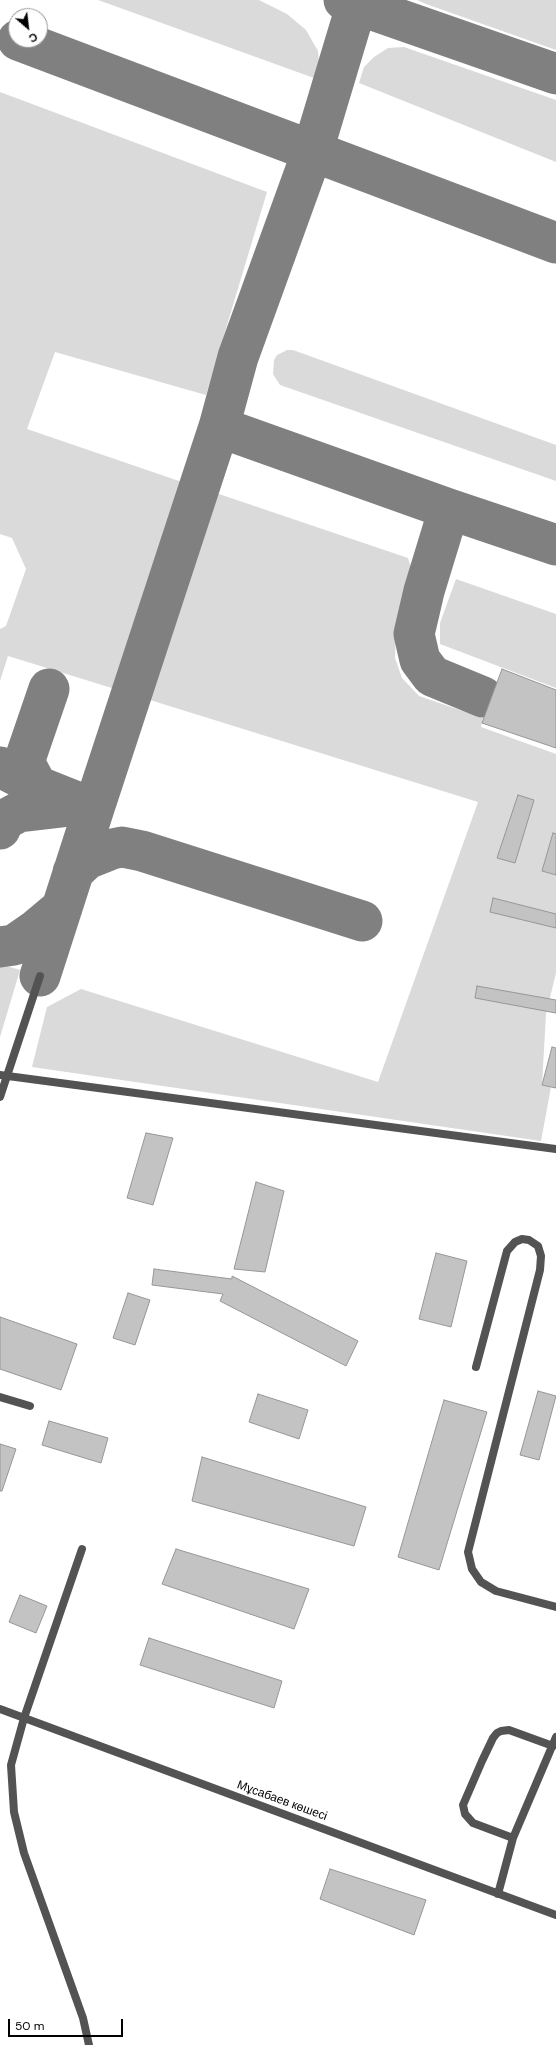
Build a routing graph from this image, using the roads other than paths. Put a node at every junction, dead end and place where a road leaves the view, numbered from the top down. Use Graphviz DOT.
graph roads {
  1 [pos="40,976"];
  2 [pos="3,1075"];
  3 [pos="0,1097"];
  4 [pos="556,1148"];
  5 [pos="476,1367"];
  6 [pos="0,1397"];
  7 [pos="30,1406"];
  8 [pos="82,1549"];
  9 [pos="556,1607"];
  10 [pos="0,1709"];
  11 [pos="24,1718"];
  12 [pos="556,1738"];
  13 [pos="552,1746"];
  14 [pos="513,1838"];
  15 [pos="498,1894"];
  16 [pos="556,1915"];
  17 [pos="89,2045"];
  1 -- 2 [label="lane"];
  2 -- 3 [label="lane"];
  2 -- 4 [label="lane"];
  5 -- 9 [label="lane"];
  6 -- 7 [label="lane"];
  8 -- 11 [label="lane"];
  10 -- 11 [label="lane, Мұсабаев көшесі"];
  11 -- 15 [label="lane, Мұсабаев көшесі"];
  11 -- 17 [label="lane"];
  12 -- 13 [label="lane"];
  13 -- 14 [label="lane"];
  13 -- 14 [label="lane"];
  14 -- 15 [label="lane"];
  15 -- 16 [label="lane, Мұсабаев көшесі"];
}
